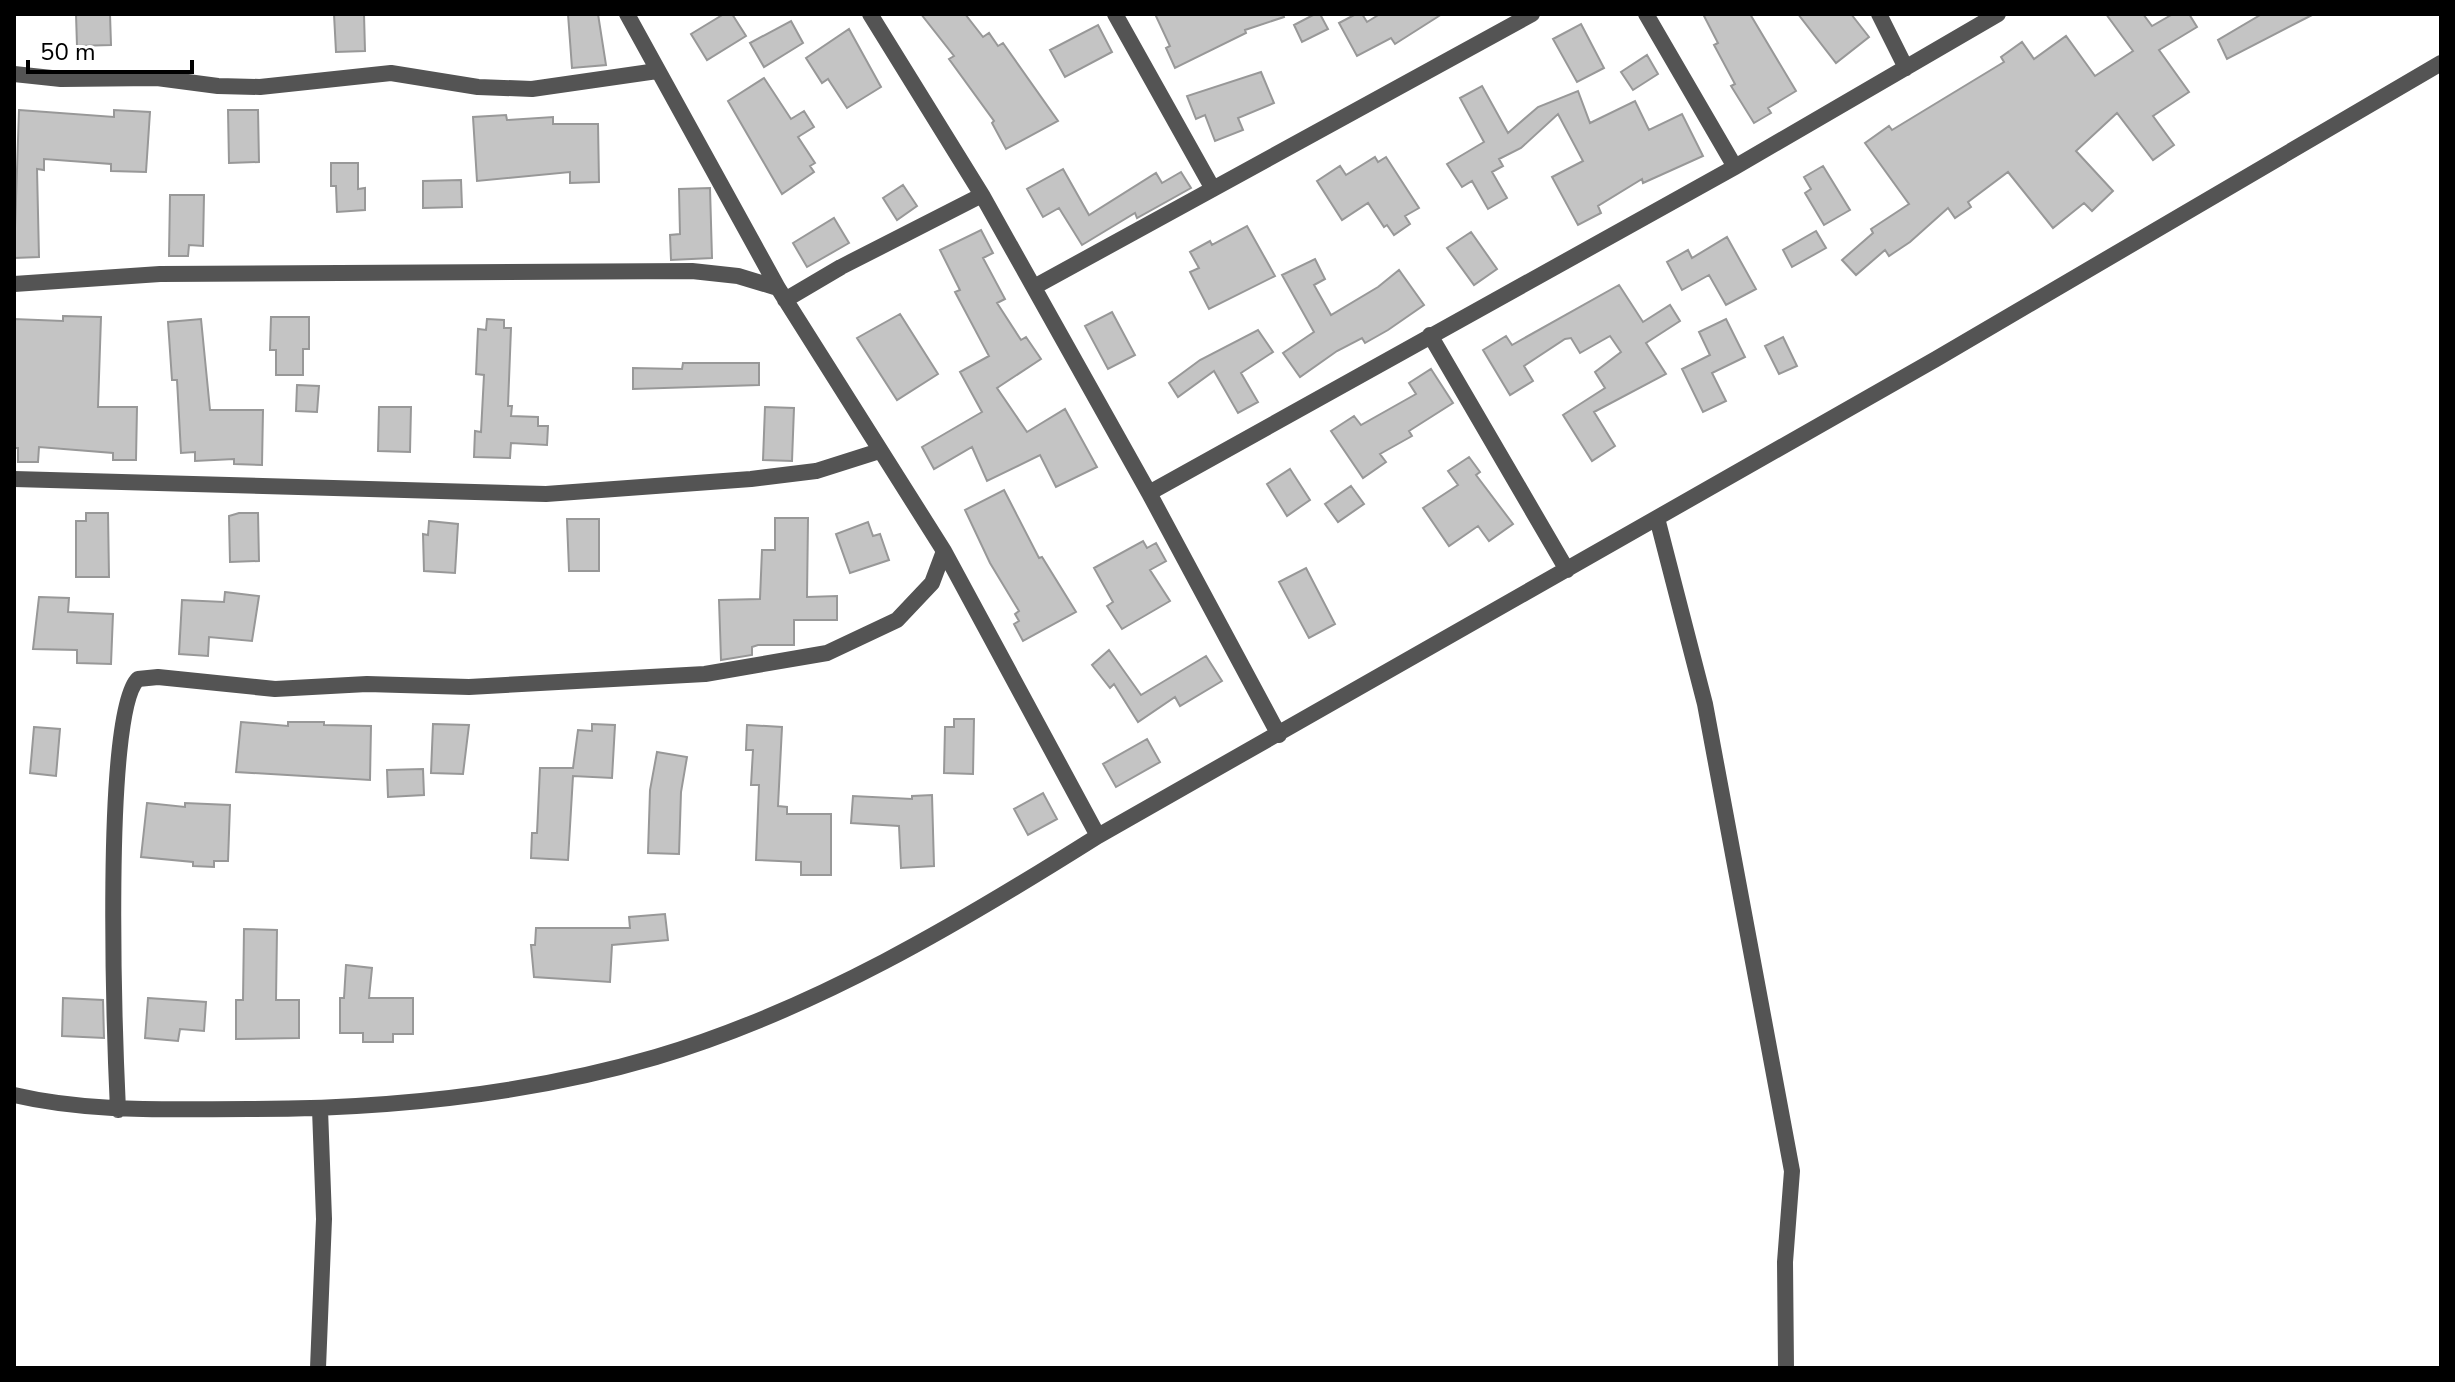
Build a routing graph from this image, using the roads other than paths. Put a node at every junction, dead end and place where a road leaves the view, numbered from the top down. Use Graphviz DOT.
graph roads {
  1 [pos="627,14"];
  2 [pos="870,14"];
  3 [pos="1115,14"];
  4 [pos="1532,14"];
  5 [pos="1646,14"];
  6 [pos="1879,14"];
  7 [pos="1998,14"];
  8 [pos="2441,63"];
  9 [pos="1906,68"];
  10 [pos="657,71"];
  11 [pos="14,74"];
  12 [pos="1735,167"];
  13 [pos="1213,189"];
  14 [pos="982,195"];
  15 [pos="14,284"];
  16 [pos="1034,287"];
  17 [pos="781,294"];
  18 [pos="1430,335"];
  19 [pos="879,451"];
  20 [pos="14,479"];
  21 [pos="1149,493"];
  22 [pos="1657,518"];
  23 [pos="944,551"];
  24 [pos="1567,570"];
  25 [pos="1279,735"];
  26 [pos="1098,836"];
  27 [pos="14,1095"];
  28 [pos="320,1109"];
  29 [pos="118,1110"];
  30 [pos="318,1368"];
  31 [pos="1786,1368"];
  1 -- 10 [label="street"];
  2 -- 14 [label="street"];
  3 -- 13 [label="street"];
  4 -- 13 [label="street"];
  5 -- 12 [label="street"];
  6 -- 9 [label="street"];
  7 -- 9 [label="street"];
  8 -- 22 [label="street"];
  9 -- 12 [label="street"];
  10 -- 11 [label="street"];
  10 -- 17 [label="street"];
  12 -- 18 [label="street"];
  13 -- 16 [label="street"];
  14 -- 16 [label="street"];
  14 -- 17 [label="street"];
  15 -- 17 [label="street"];
  16 -- 21 [label="street"];
  17 -- 19 [label="street"];
  18 -- 21 [label="street"];
  18 -- 24 [label="street"];
  19 -- 20 [label="street"];
  19 -- 23 [label="street"];
  21 -- 25 [label="street"];
  22 -- 24 [label="street"];
  22 -- 31 [label="street"];
  23 -- 26 [label="street"];
  23 -- 29 [label="street"];
  24 -- 25 [label="street"];
  25 -- 26 [label="street"];
  26 -- 28 [label="street"];
  27 -- 29 [label="street"];
  28 -- 29 [label="street"];
  28 -- 30 [label="street"];
}
